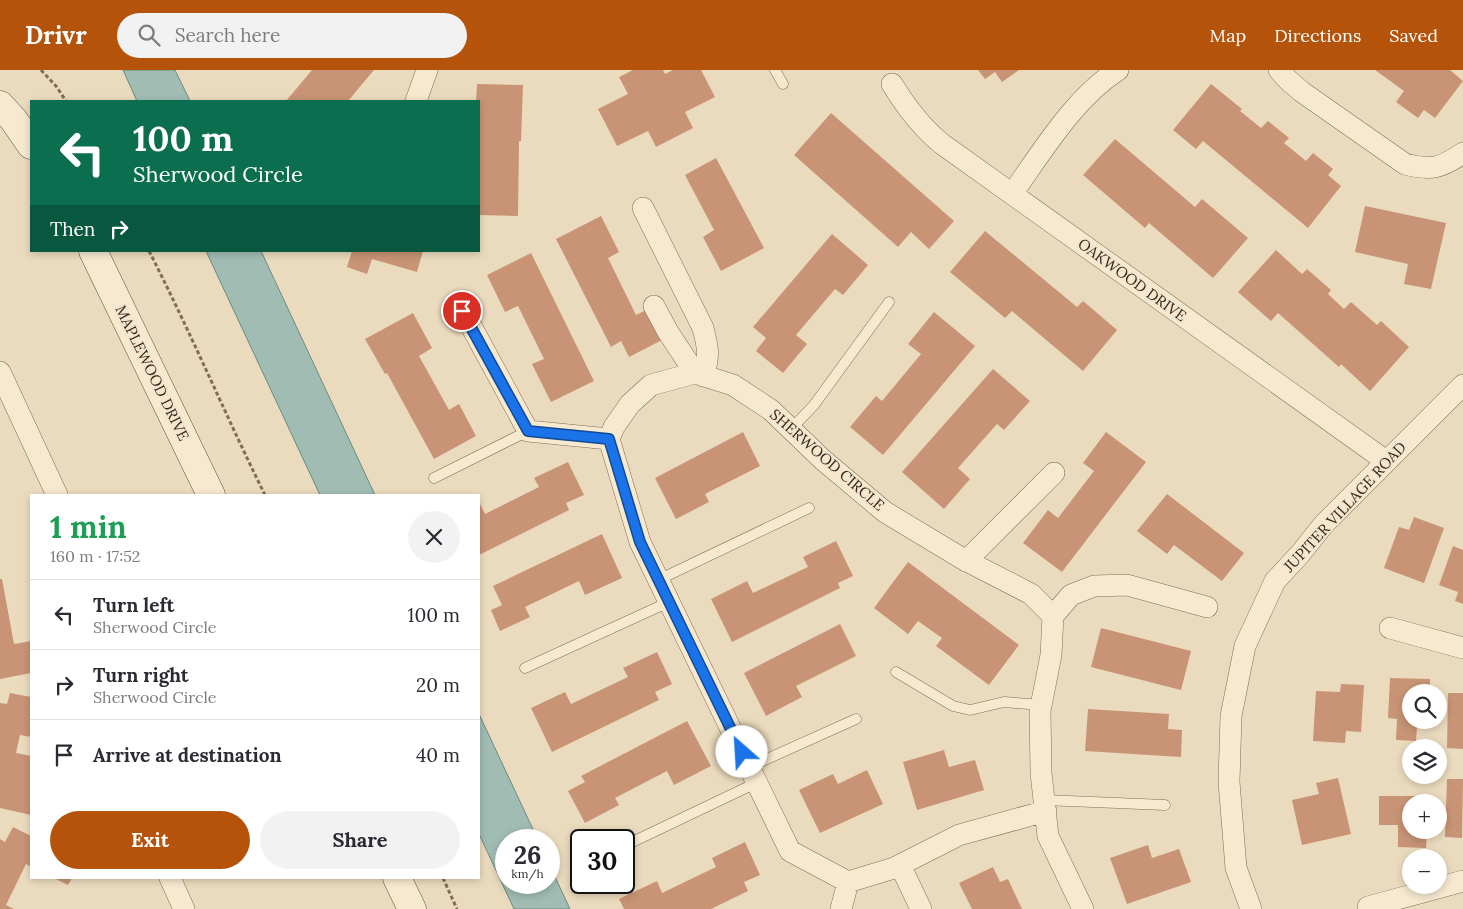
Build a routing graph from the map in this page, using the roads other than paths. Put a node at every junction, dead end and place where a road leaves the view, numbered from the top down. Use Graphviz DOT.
graph roads {
  1 [pos="427,70"];
  2 [pos="775,70"];
  3 [pos="1118,70"];
  4 [pos="1279,70"];
  5 [pos="783,84"];
  6 [pos="892,84"];
  7 [pos="416,100"];
  8 [pos="0,105"];
  9 [pos="30,144"];
  10 [pos="1463,153"];
  11 [pos="1012,194"];
  12 [pos="643,208"];
  13 [pos="93,252"];
  14 [pos="889,302"];
  15 [pos="654,306"];
  16 [pos="462,311"];
  17 [pos="0,372"];
  18 [pos="699,374"];
  19 [pos="1463,385"];
  20 [pos="791,429"];
  21 [pos="528,431"];
  22 [pos="609,439"];
  23 [pos="1386,461"];
  24 [pos="1054,473"];
  25 [pos="434,478"];
  26 [pos="57,494"];
  27 [pos="211,494"];
  28 [pos="809,508"];
  29 [pos="966,561"];
  30 [pos="658,580"];
  31 [pos="669,602"];
  32 [pos="1207,607"];
  33 [pos="1053,616"];
  34 [pos="1390,628"];
  35 [pos="1463,648"];
  36 [pos="525,668"];
  37 [pos="896,672"];
  38 [pos="1041,705"];
  39 [pos="856,719"];
  40 [pos="753,775"];
  41 [pos="1165,805"];
  42 [pos="1045,806"];
  43 [pos="635,840"];
  44 [pos="900,865"];
  45 [pos="170,879"];
  46 [pos="397,879"];
  47 [pos="1463,880"];
  48 [pos="848,882"];
  49 [pos="1368,907"];
  50 [pos="184,909"];
  51 [pos="412,909"];
  52 [pos="841,909"];
  53 [pos="921,909"];
  54 [pos="1083,909"];
  55 [pos="1251,909"];
  1 -- 7 [label="street"];
  2 -- 5 [label="lane"];
  3 -- 11 [label="street"];
  4 -- 10 [label="street"];
  6 -- 11 [label="street, OAKWOOD DRIVE"];
  8 -- 9 [label="street"];
  11 -- 23 [label="street, OAKWOOD DRIVE"];
  12 -- 18 [label="street"];
  13 -- 27 [label="street, MAPLEWOOD DRIVE"];
  14 -- 20 [label="lane"];
  15 -- 18 [label="street"];
  16 -- 21 [label="street"];
  17 -- 26 [label="street"];
  18 -- 20 [label="street, SHERWOOD CIRCLE"];
  18 -- 22 [label="street"];
  19 -- 23 [label="street, JUPITER VILLAGE ROAD"];
  20 -- 29 [label="street, SHERWOOD CIRCLE"];
  21 -- 22 [label="street"];
  21 -- 25 [label="lane"];
  22 -- 30 [label="street"];
  23 -- 55 [label="street, JUPITER VILLAGE ROAD"];
  24 -- 29 [label="street"];
  28 -- 30 [label="lane"];
  29 -- 33 [label="street, SHERWOOD CIRCLE"];
  30 -- 31 [label="street"];
  31 -- 36 [label="lane"];
  31 -- 40 [label="street"];
  32 -- 33 [label="street"];
  33 -- 38 [label="street"];
  34 -- 35 [label="street"];
  37 -- 38 [label="lane"];
  38 -- 42 [label="street"];
  39 -- 40 [label="lane"];
  40 -- 43 [label="lane"];
  40 -- 48 [label="street"];
  41 -- 42 [label="lane"];
  42 -- 44 [label="street"];
  42 -- 54 [label="street"];
  44 -- 48 [label="street"];
  44 -- 53 [label="street"];
  45 -- 50 [label="street"];
  46 -- 51 [label="street"];
  47 -- 49 [label="street"];
  48 -- 52 [label="street"];
}
